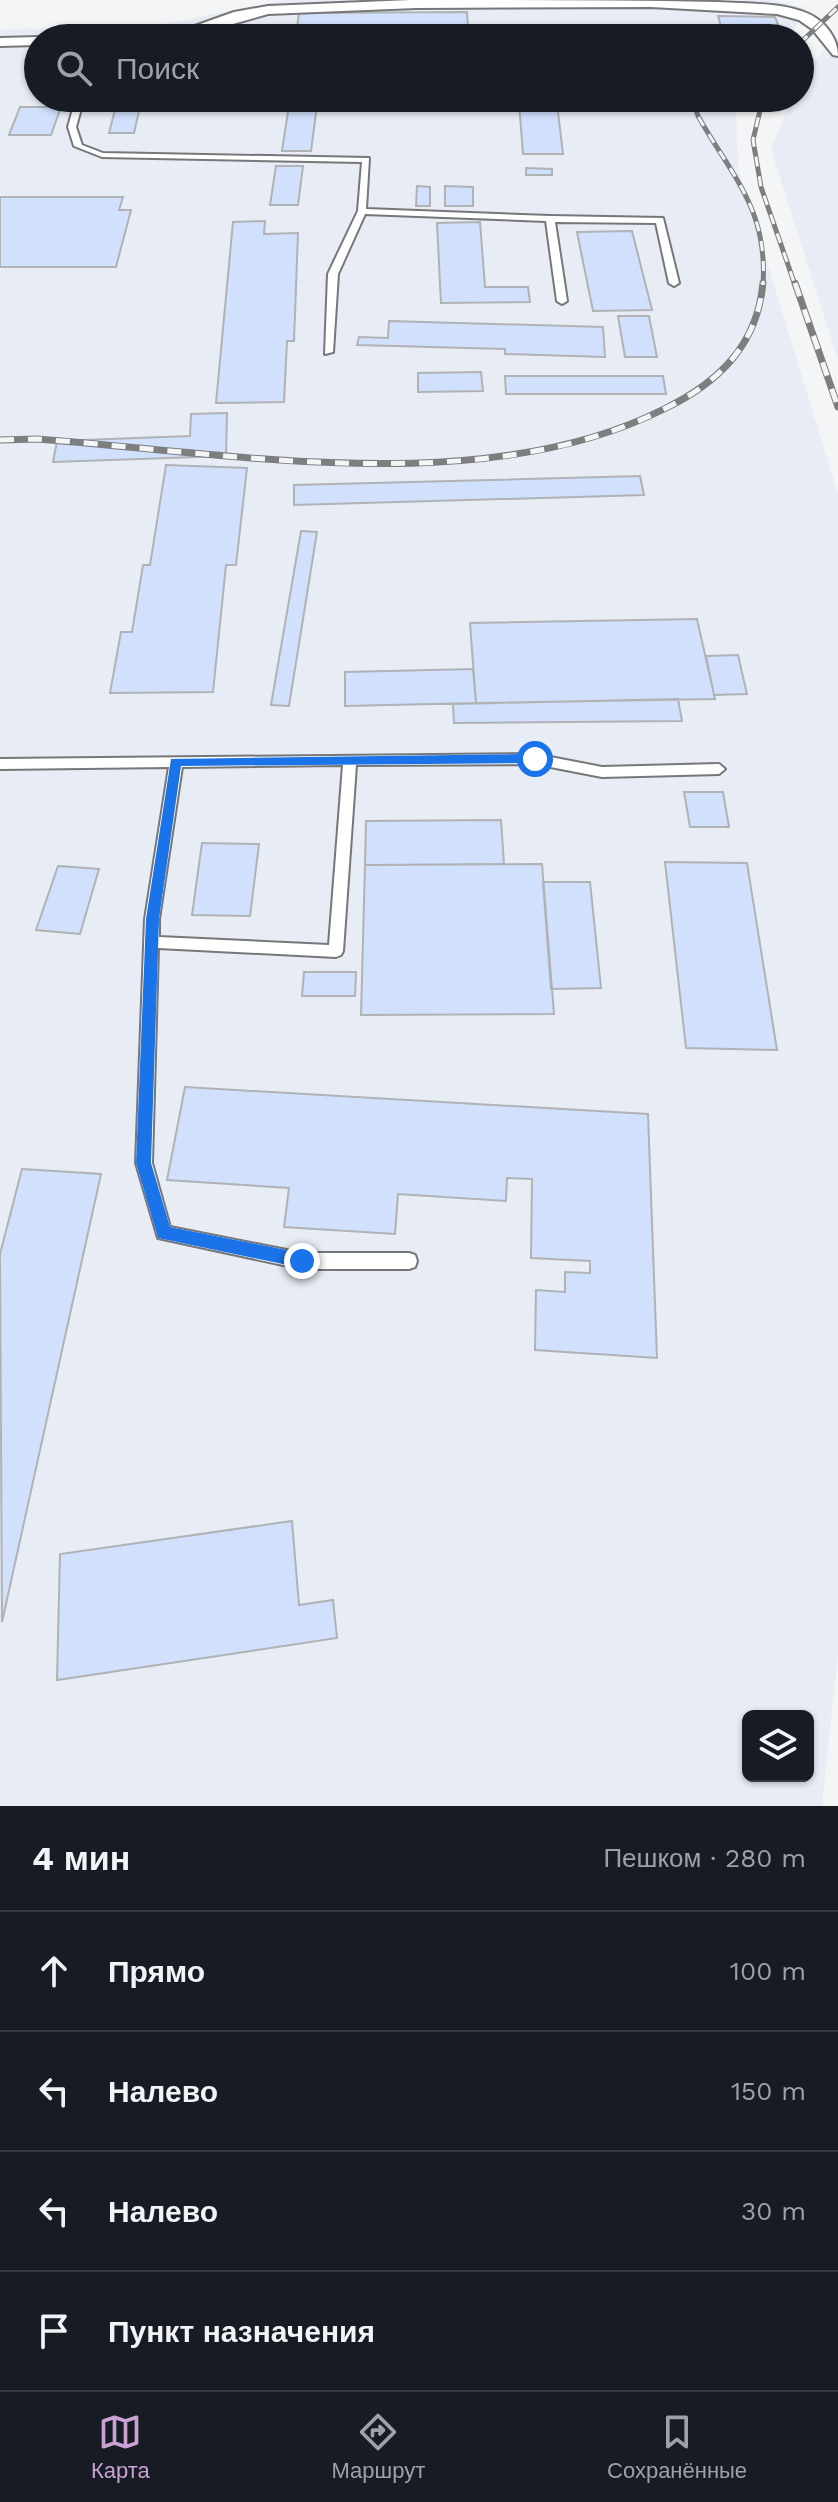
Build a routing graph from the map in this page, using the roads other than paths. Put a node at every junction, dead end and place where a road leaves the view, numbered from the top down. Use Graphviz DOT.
graph roads {
  1 [pos="217,24"];
  2 [pos="24,41"];
  3 [pos="0,42"];
  4 [pos="838,52"];
  5 [pos="76,112"];
  6 [pos="362,211"];
  7 [pos="550,219"];
  8 [pos="674,283"];
  9 [pos="562,301"];
  10 [pos="328,352"];
  11 [pos="350,760"];
  12 [pos="176,762"];
  13 [pos="0,764"];
  14 [pos="719,769"];
  15 [pos="152,942"];
  16 [pos="409,1261"];
  1 -- 4 [label="street"];
  2 -- 3 [label="street"];
  5 -- 6 [label="lane"];
  6 -- 7 [label="lane"];
  6 -- 10 [label="lane"];
  7 -- 8 [label="lane"];
  7 -- 9 [label="lane"];
  11 -- 12 [label="lane"];
  11 -- 14 [label="lane"];
  11 -- 15 [label="lane"];
  12 -- 13 [label="lane"];
  12 -- 15 [label="lane"];
  15 -- 16 [label="lane"];
}
